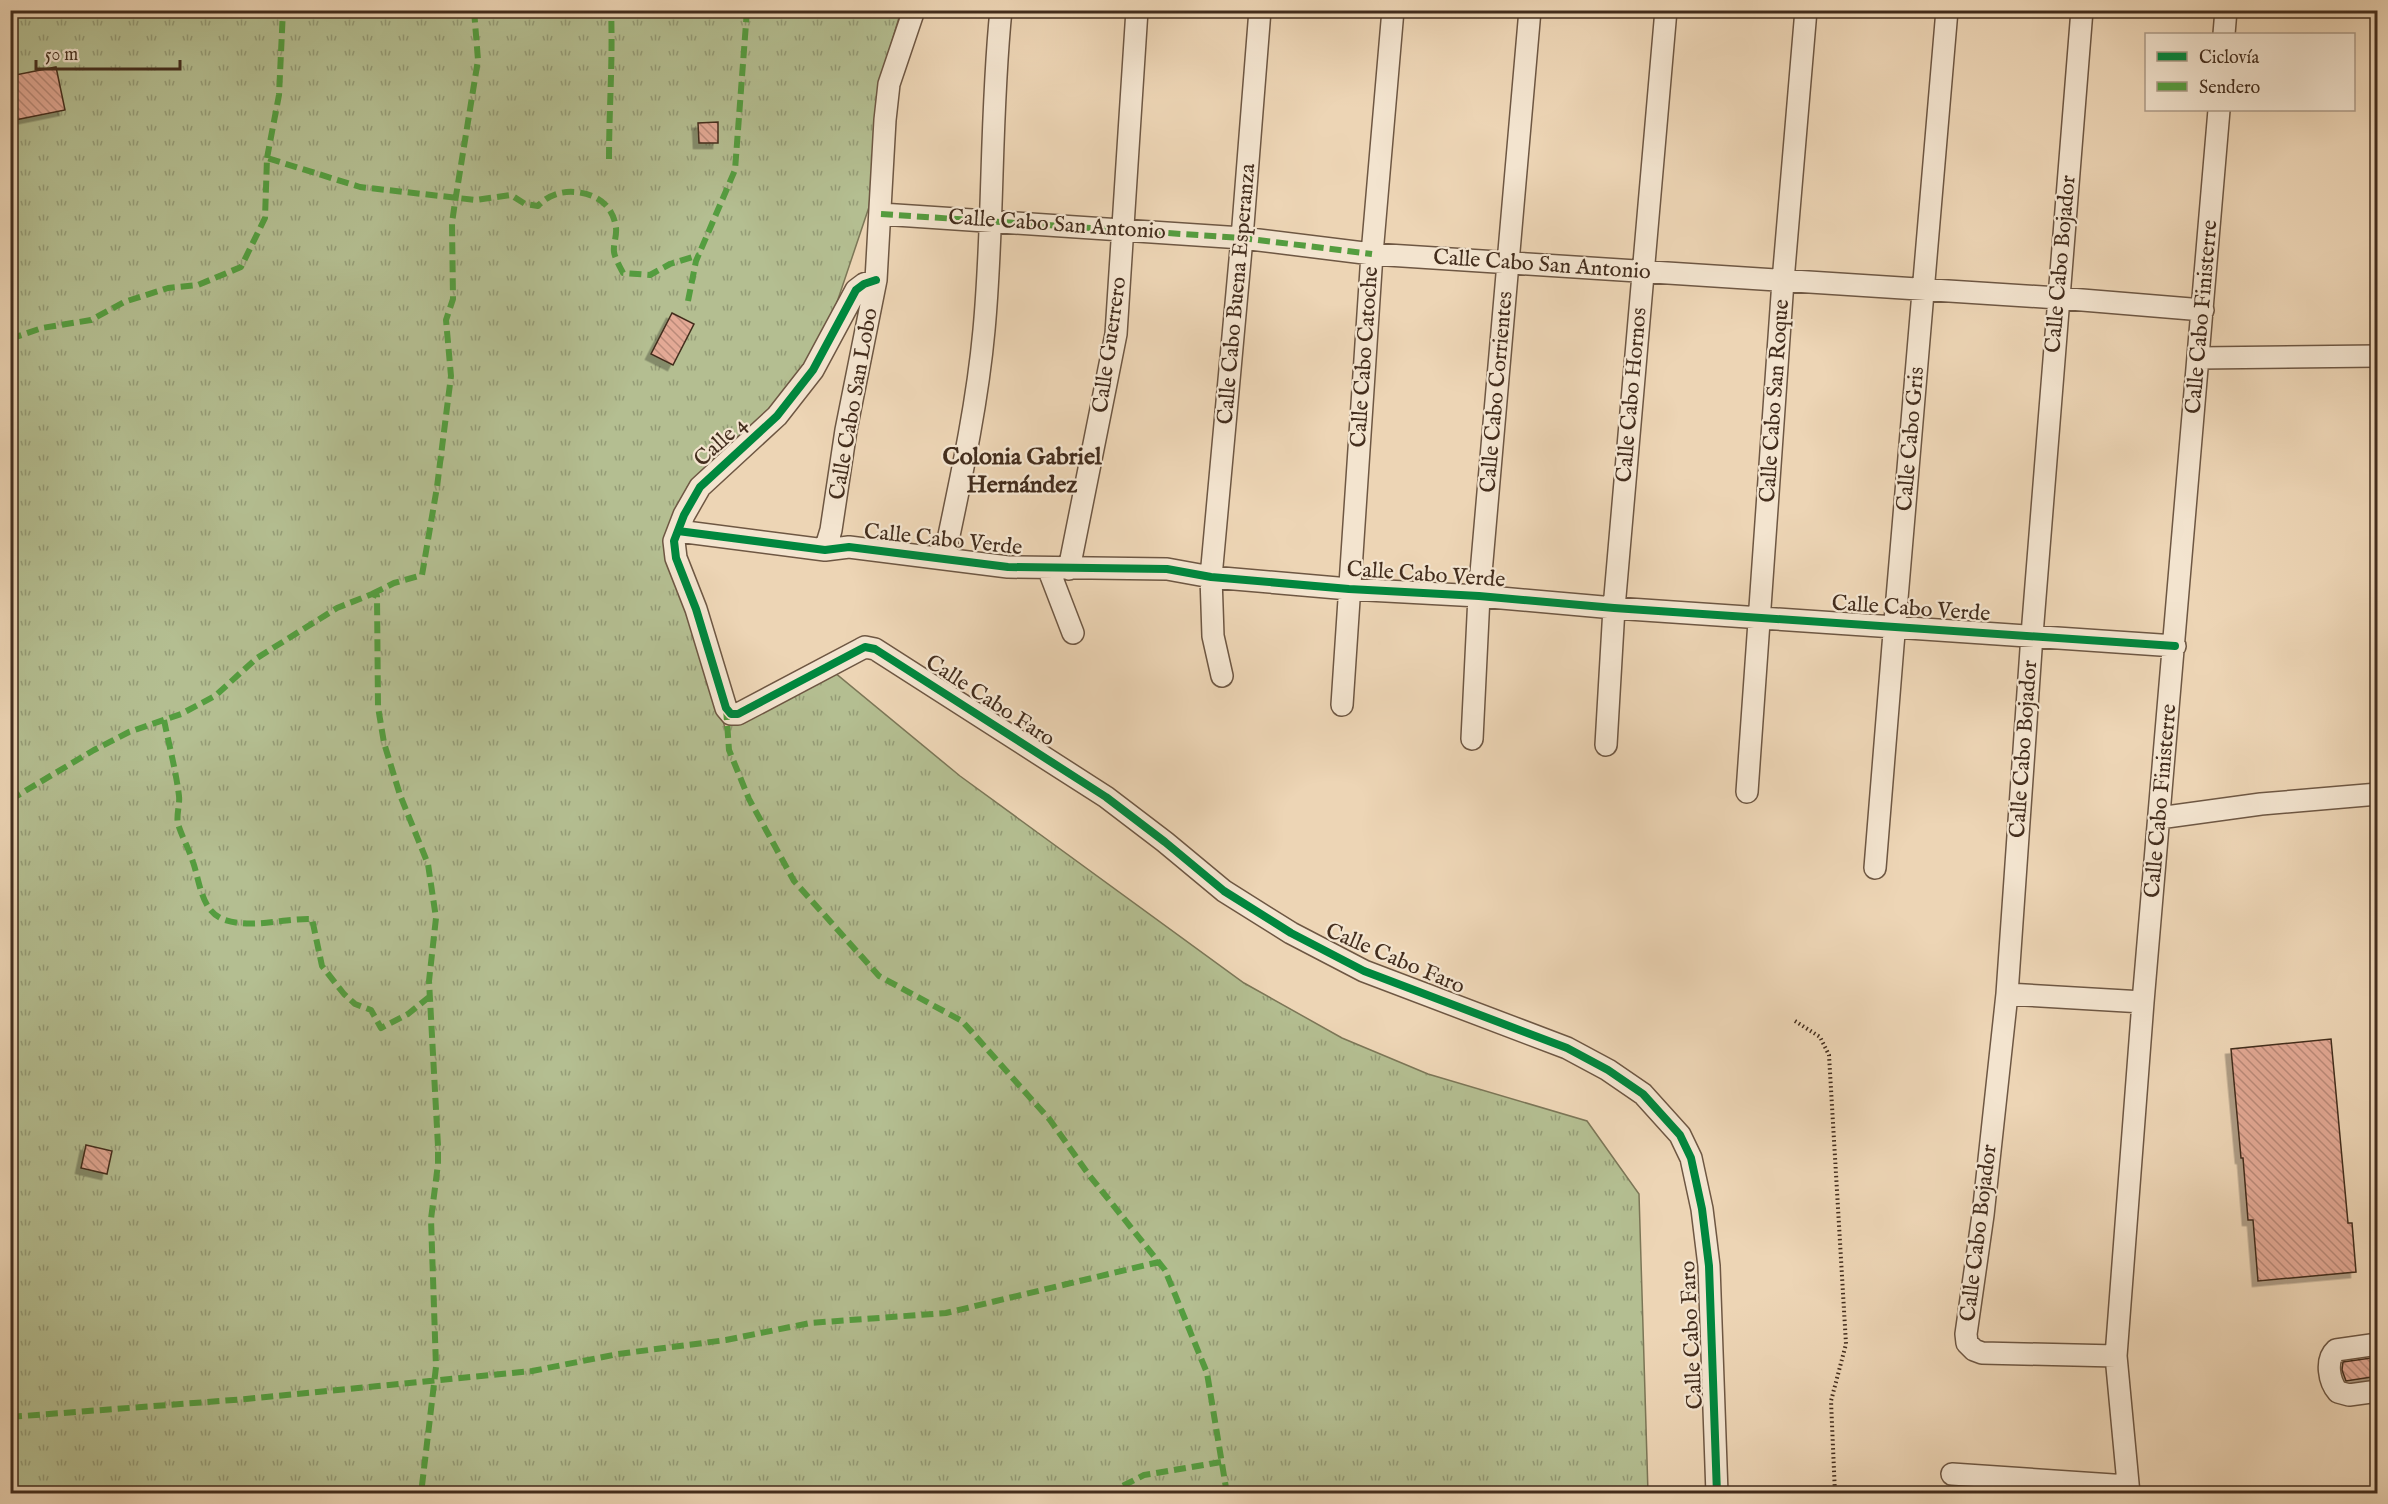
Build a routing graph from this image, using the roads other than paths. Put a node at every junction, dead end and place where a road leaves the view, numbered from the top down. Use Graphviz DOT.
graph roads {
  1 [pos="914,10"];
  2 [pos="1001,10"];
  3 [pos="1137,10"];
  4 [pos="1260,10"];
  5 [pos="1393,10"];
  6 [pos="1530,10"];
  7 [pos="1666,10"];
  8 [pos="1806,10"];
  9 [pos="1947,10"];
  10 [pos="2082,10"];
  11 [pos="2226,10"];
  12 [pos="2224,33"];
  13 [pos="2218,111"];
  14 [pos="881,214"];
  15 [pos="992,220"];
  16 [pos="1124,229"];
  17 [pos="1242,238"];
  18 [pos="1372,254"];
  19 [pos="1509,261"];
  20 [pos="1642,273"];
  21 [pos="1784,281"];
  22 [pos="870,282"];
  23 [pos="1924,291"];
  24 [pos="2058,298"];
  25 [pos="2203,310"];
  26 [pos="2378,356"];
  27 [pos="2199,358"];
  28 [pos="678,531"];
  29 [pos="825,550"];
  30 [pos="944,559"];
  31 [pos="1059,568"];
  32 [pos="1211,577"];
  33 [pos="1349,589"];
  34 [pos="1479,596"];
  35 [pos="1614,608"];
  36 [pos="1760,618"];
  37 [pos="1893,627"];
  38 [pos="1073,633"];
  39 [pos="2032,635"];
  40 [pos="2175,646"];
  41 [pos="1222,676"];
  42 [pos="1342,705"];
  43 [pos="730,714"];
  44 [pos="1472,739"];
  45 [pos="1606,745"];
  46 [pos="1746,792"];
  47 [pos="2378,794"];
  48 [pos="2159,819"];
  49 [pos="1875,868"];
  50 [pos="2007,994"];
  51 [pos="2143,1002"];
  52 [pos="2378,1344"];
  53 [pos="2116,1356"];
  54 [pos="2378,1390"];
  55 [pos="1952,1474"];
  56 [pos="2128,1490"];
  57 [pos="1717,1494"];
  1 -- 14 [label="street, Calle Cabo San Lobo"];
  2 -- 15 [label="street"];
  3 -- 16 [label="street, Calle Guerrero"];
  4 -- 17 [label="street, Calle Cabo Buena Esperanza"];
  5 -- 18 [label="street, Calle Cabo Catoche"];
  6 -- 19 [label="street, Calle Cabo Corrientes"];
  7 -- 20 [label="street, Calle Cabo Hornos"];
  8 -- 21 [label="street, Calle Cabo San Roque"];
  9 -- 23 [label="street, Calle Cabo Gris"];
  10 -- 24 [label="street, Calle Cabo Bojador"];
  11 -- 12 [label="street"];
  13 -- 25 [label="street, Calle Cabo Finisterre"];
  14 -- 15 [label="street, Calle Cabo San Antonio"];
  14 -- 22 [label="street, Calle Cabo San Lobo"];
  15 -- 16 [label="street, Calle Cabo San Antonio"];
  15 -- 30 [label="street"];
  16 -- 17 [label="street, Calle Cabo San Antonio"];
  16 -- 31 [label="street, Calle Guerrero"];
  17 -- 18 [label="street, Calle Cabo San Antonio"];
  17 -- 32 [label="street, Calle Cabo Buena Esperanza"];
  18 -- 19 [label="street, Calle Cabo San Antonio"];
  18 -- 33 [label="street, Calle Cabo Catoche"];
  19 -- 20 [label="street, Calle Cabo San Antonio"];
  19 -- 34 [label="street, Calle Cabo Corrientes"];
  20 -- 21 [label="street, Calle Cabo San Antonio"];
  20 -- 35 [label="street, Calle Cabo Hornos"];
  21 -- 23 [label="street, Calle Cabo San Antonio"];
  21 -- 36 [label="street, Calle Cabo San Roque"];
  22 -- 28 [label="street, Calle 4"];
  22 -- 29 [label="street, Calle Cabo San Lobo"];
  23 -- 24 [label="street, Calle Cabo San Antonio"];
  23 -- 37 [label="street, Calle Cabo Gris"];
  24 -- 25 [label="street, Calle Cabo San Antonio"];
  24 -- 39 [label="street, Calle Cabo Bojador"];
  25 -- 27 [label="street, Calle Cabo Finisterre"];
  26 -- 27 [label="street"];
  27 -- 40 [label="street, Calle Cabo Finisterre"];
  28 -- 29 [label="street, Calle Cabo Verde"];
  28 -- 43 [label="street, Calle 4"];
  29 -- 30 [label="street, Calle Cabo Verde"];
  30 -- 31 [label="street, Calle Cabo Verde"];
  31 -- 32 [label="street, Calle Cabo Verde"];
  31 -- 38 [label="street"];
  32 -- 33 [label="street, Calle Cabo Verde"];
  32 -- 41 [label="street, Calle Cabo Buena Esperanza"];
  33 -- 34 [label="street, Calle Cabo Verde"];
  33 -- 42 [label="street, Calle Cabo Catoche"];
  34 -- 35 [label="street, Calle Cabo Verde"];
  34 -- 44 [label="street, Calle Cabo Corrientes"];
  35 -- 36 [label="street, Calle Cabo Verde"];
  35 -- 45 [label="street, Calle Cabo Hornos"];
  36 -- 37 [label="street, Calle Cabo Verde"];
  36 -- 46 [label="street, Calle Cabo San Roque"];
  37 -- 39 [label="street, Calle Cabo Verde"];
  37 -- 49 [label="street, Calle Cabo Gris"];
  39 -- 40 [label="street, Calle Cabo Verde"];
  39 -- 50 [label="street, Calle Cabo Bojador"];
  40 -- 48 [label="street, Calle Cabo Finisterre"];
  43 -- 57 [label="street, Calle Cabo Faro"];
  47 -- 48 [label="street"];
  48 -- 51 [label="street, Calle Cabo Finisterre"];
  50 -- 51 [label="street"];
  50 -- 53 [label="street, Calle Cabo Bojador"];
  51 -- 53 [label="street, Calle Cabo Finisterre"];
  52 -- 54 [label="street"];
  53 -- 56 [label="street, Calle Cabo Finisterre"];
  55 -- 56 [label="street"];
}
